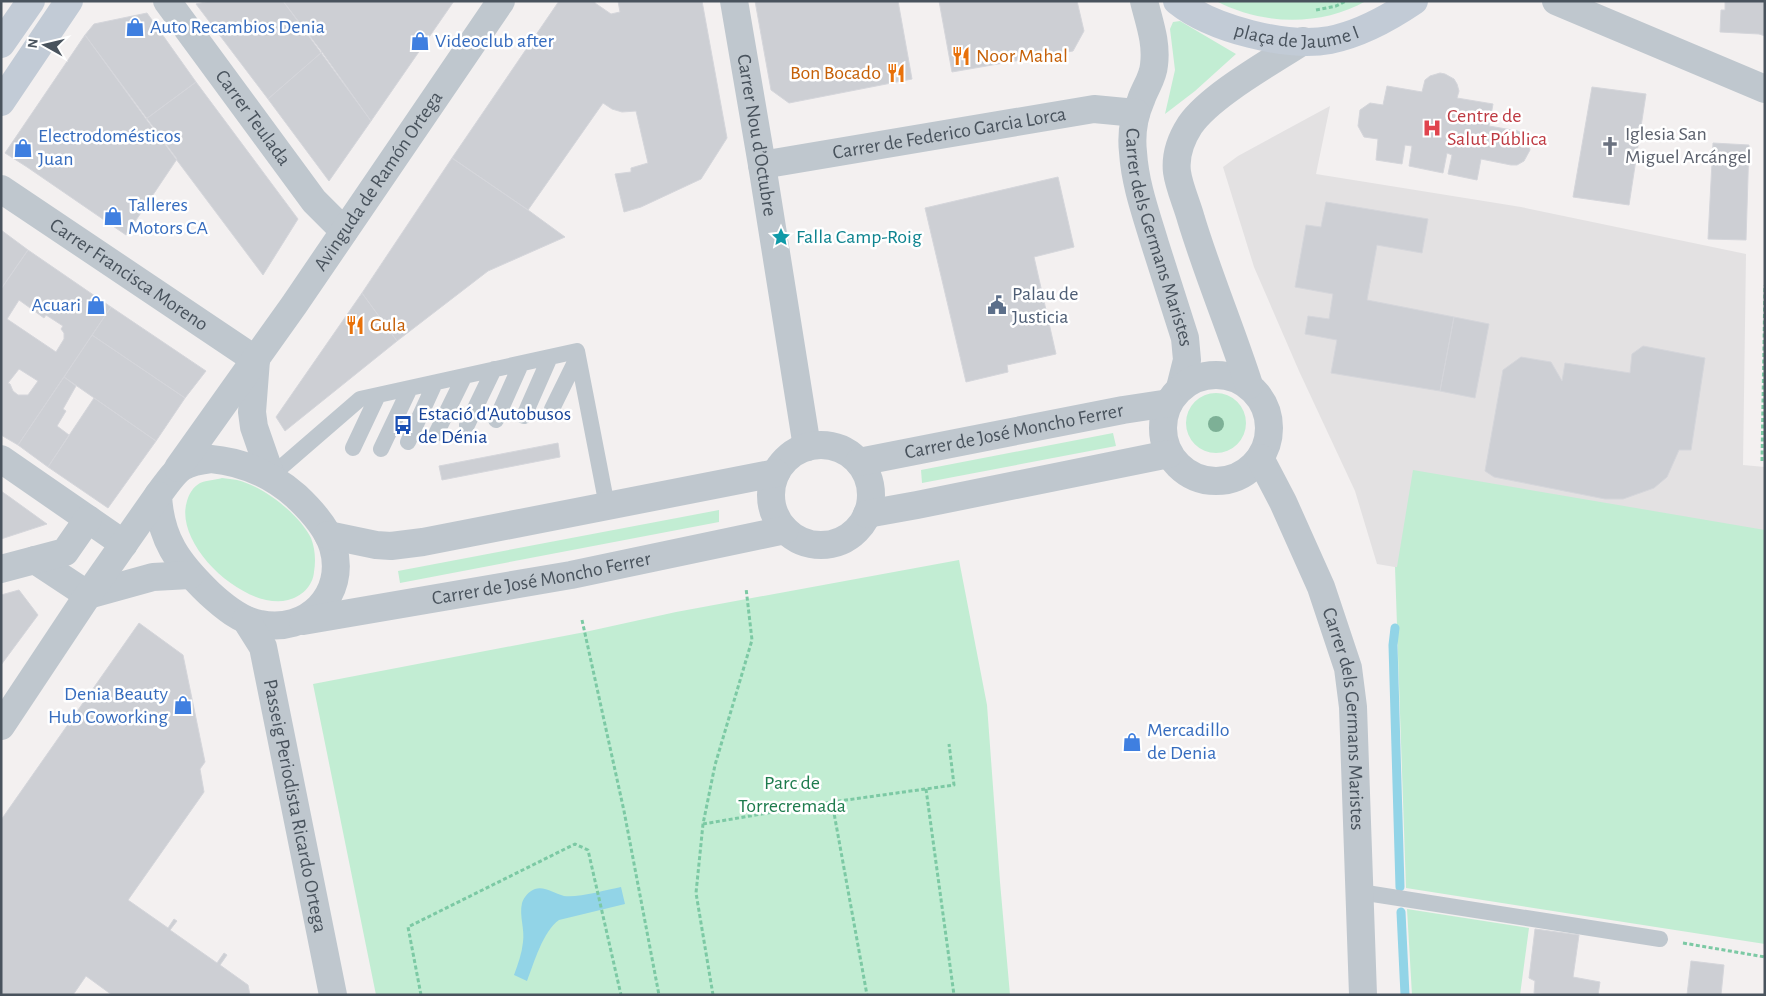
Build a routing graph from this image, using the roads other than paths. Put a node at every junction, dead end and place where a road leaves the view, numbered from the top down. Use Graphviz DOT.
graph roads {
  1 [pos="30,1"];
  2 [pos="69,1"];
  3 [pos="167,1"];
  4 [pos="501,1"];
  5 [pos="734,1"];
  6 [pos="1144,1"];
  7 [pos="1177,1"];
  8 [pos="1414,1"];
  9 [pos="1556,1"];
  10 [pos="1303,41"];
  11 [pos="1,44"];
  12 [pos="1765,89"];
  13 [pos="1,102"];
  14 [pos="1136,113"];
  15 [pos="762,165"];
  16 [pos="1,190"];
  17 [pos="344,232"];
  18 [pos="578,356"];
  19 [pos="550,357"];
  20 [pos="256,360"];
  21 [pos="521,364"];
  22 [pos="494,370"];
  23 [pos="464,377"];
  24 [pos="435,383"];
  25 [pos="1249,385"];
  26 [pos="410,388"];
  27 [pos="378,395"];
  28 [pos="1174,396"];
  29 [pos="552,409"];
  30 [pos="524,416"];
  31 [pos="496,420"];
  32 [pos="467,425"];
  33 [pos="436,434"];
  34 [pos="408,442"];
  35 [pos="807,447"];
  36 [pos="353,448"];
  37 [pos="381,448"];
  38 [pos="1169,454"];
  39 [pos="1260,458"];
  40 [pos="1,459"];
  41 [pos="859,462"];
  42 [pos="178,468"];
  43 [pos="776,473"];
  44 [pos="271,476"];
  45 [pos="158,495"];
  46 [pos="607,506"];
  47 [pos="867,514"];
  48 [pos="88,519"];
  49 [pos="785,530"];
  50 [pos="328,535"];
  51 [pos="124,544"];
  52 [pos="35,560"];
  53 [pos="1,569"];
  54 [pos="190,575"];
  55 [pos="88,595"];
  56 [pos="246,620"];
  57 [pos="296,623"];
  58 [pos="1,726"];
  59 [pos="1360,892"];
  60 [pos="1660,939"];
  61 [pos="333,995"];
  62 [pos="1363,995"];
  1 -- 11 [label="main road"];
  2 -- 13 [label="main road"];
  3 -- 17 [label="street, Carrer Teulada"];
  4 -- 17 [label="street, Avinguda de Ramón Ortega"];
  5 -- 15 [label="street, Carrer Nou d’Octubre"];
  6 -- 14 [label="street, Carrer dels Germans Maristes"];
  7 -- 10 [label="main road, plaça de Jaume I"];
  8 -- 10 [label="main road, plaça de Jaume I"];
  9 -- 12 [label="street"];
  10 -- 25 [label="street, Carrer dels Germans Maristes"];
  14 -- 15 [label="street, Carrer de Federico Garcia Lorca"];
  14 -- 28 [label="street, Carrer dels Germans Maristes"];
  15 -- 35 [label="street, Carrer Nou d’Octubre"];
  16 -- 20 [label="street, Carrer Francisca Moreno"];
  17 -- 20 [label="street, Avinguda de Ramón Ortega"];
  18 -- 19 [label="lane"];
  18 -- 29 [label="lane"];
  18 -- 46 [label="lane"];
  19 -- 21 [label="lane"];
  19 -- 30 [label="lane"];
  20 -- 42 [label="street, Avinguda de Ramón Ortega"];
  20 -- 44 [label="street, Avinguda de Ramón Ortega"];
  21 -- 22 [label="lane"];
  21 -- 31 [label="lane"];
  22 -- 23 [label="lane"];
  22 -- 32 [label="lane"];
  23 -- 24 [label="lane"];
  23 -- 33 [label="lane"];
  24 -- 26 [label="lane"];
  24 -- 34 [label="lane"];
  25 -- 28 [label="street"];
  25 -- 39 [label="street"];
  26 -- 27 [label="lane"];
  26 -- 37 [label="lane"];
  27 -- 36 [label="lane"];
  27 -- 44 [label="lane"];
  28 -- 38 [label="street"];
  28 -- 41 [label="street, Carrer de José Moncho Ferrer"];
  35 -- 41 [label="street"];
  35 -- 43 [label="street"];
  38 -- 39 [label="street"];
  38 -- 47 [label="street"];
  39 -- 59 [label="street, Carrer dels Germans Maristes"];
  40 -- 48 [label="street"];
  41 -- 47 [label="street"];
  42 -- 44 [label="street"];
  42 -- 45 [label="street"];
  43 -- 46 [label="street"];
  43 -- 49 [label="street"];
  44 -- 50 [label="street"];
  45 -- 51 [label="street"];
  45 -- 54 [label="street"];
  46 -- 50 [label="street"];
  47 -- 49 [label="street"];
  48 -- 51 [label="street"];
  48 -- 52 [label="street"];
  49 -- 57 [label="street, Carrer de José Moncho Ferrer"];
  50 -- 57 [label="street"];
  51 -- 55 [label="street"];
  52 -- 53 [label="street"];
  52 -- 55 [label="street"];
  54 -- 55 [label="street"];
  54 -- 56 [label="street"];
  55 -- 58 [label="street"];
  56 -- 57 [label="street"];
  56 -- 61 [label="street, Passeig Periodista Ricardo Ortega"];
  59 -- 60 [label="lane"];
  59 -- 62 [label="street, Carrer dels Germans Maristes"];
}
